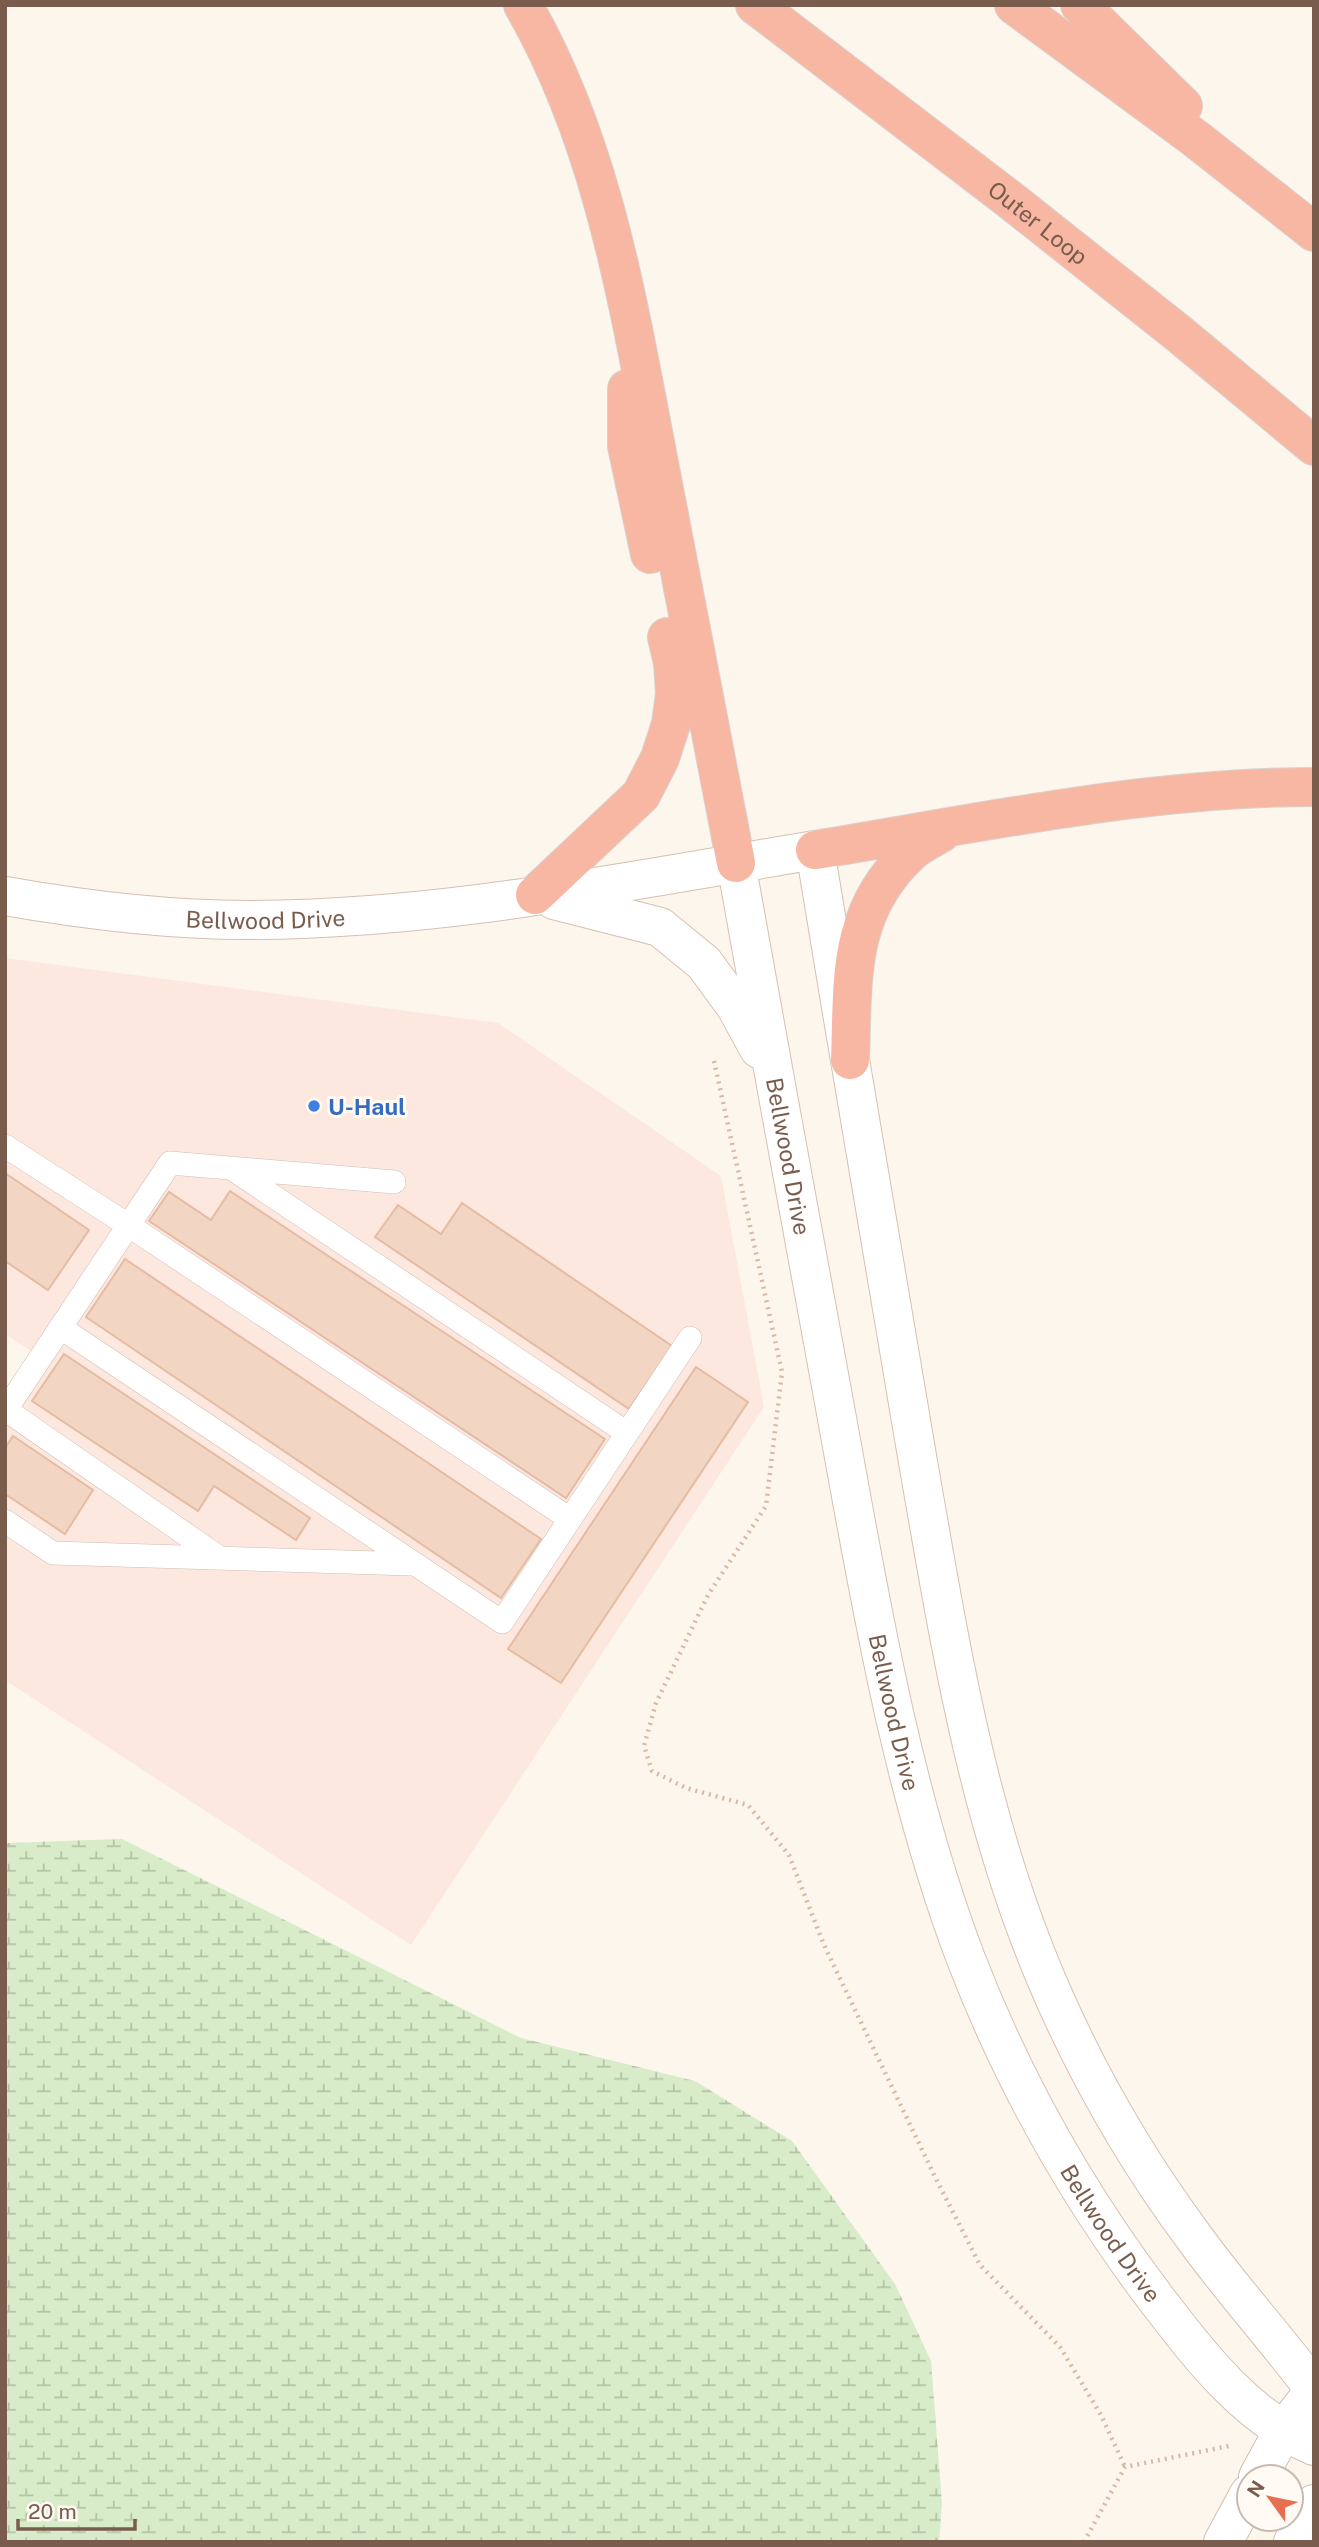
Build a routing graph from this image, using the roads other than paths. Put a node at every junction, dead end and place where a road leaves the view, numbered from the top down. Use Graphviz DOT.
graph roads {
  1 [pos="523,5"];
  2 [pos="755,5"];
  3 [pos="1014,5"];
  4 [pos="1080,5"];
  5 [pos="1311,230"];
  6 [pos="627,296"];
  7 [pos="1314,446"];
  8 [pos="1314,787"];
  9 [pos="949,828"];
  10 [pos="815,850"];
  11 [pos="736,863"];
  12 [pos="535,895"];
  13 [pos="5,896"];
  14 [pos="850,1060"];
  15 [pos="775,1079"];
  16 [pos="5,1146"];
  17 [pos="231,1168"];
  18 [pos="394,1182"];
  19 [pos="128,1225"];
  20 [pos="61,1328"];
  21 [pos="690,1338"];
  22 [pos="6,1410"];
  23 [pos="627,1433"];
  24 [pos="570,1519"];
  25 [pos="5,1521"];
  26 [pos="220,1558"];
  27 [pos="413,1564"];
  28 [pos="1314,2390"];
  29 [pos="1298,2438"];
  30 [pos="1272,2463"];
  31 [pos="1314,2504"];
  32 [pos="1235,2520"];
  33 [pos="1223,2542"];
  34 [pos="1293,2542"];
  1 -- 6 [label="highway"];
  2 -- 7 [label="highway, Outer Loop"];
  3 -- 5 [label="highway"];
  4 -- 5 [label="highway"];
  6 -- 11 [label="highway"];
  6 -- 12 [label="highway"];
  8 -- 9 [label="highway"];
  9 -- 10 [label="highway"];
  9 -- 14 [label="highway"];
  10 -- 11 [label="street, Bellwood Drive"];
  10 -- 14 [label="street"];
  11 -- 12 [label="street, Bellwood Drive"];
  11 -- 15 [label="street, Bellwood Drive"];
  12 -- 13 [label="street, Bellwood Drive"];
  12 -- 15 [label="street"];
  14 -- 28 [label="street"];
  15 -- 29 [label="street, Bellwood Drive"];
  16 -- 19 [label="lane"];
  17 -- 18 [label="lane"];
  17 -- 19 [label="lane"];
  17 -- 23 [label="lane"];
  19 -- 20 [label="lane"];
  19 -- 24 [label="lane"];
  20 -- 22 [label="lane"];
  20 -- 27 [label="lane"];
  21 -- 23 [label="lane"];
  22 -- 26 [label="lane"];
  23 -- 24 [label="lane"];
  24 -- 27 [label="lane"];
  25 -- 26 [label="lane"];
  26 -- 27 [label="lane"];
  28 -- 29 [label="street"];
  29 -- 30 [label="street"];
  31 -- 34 [label="street"];
  32 -- 33 [label="street"];
}
